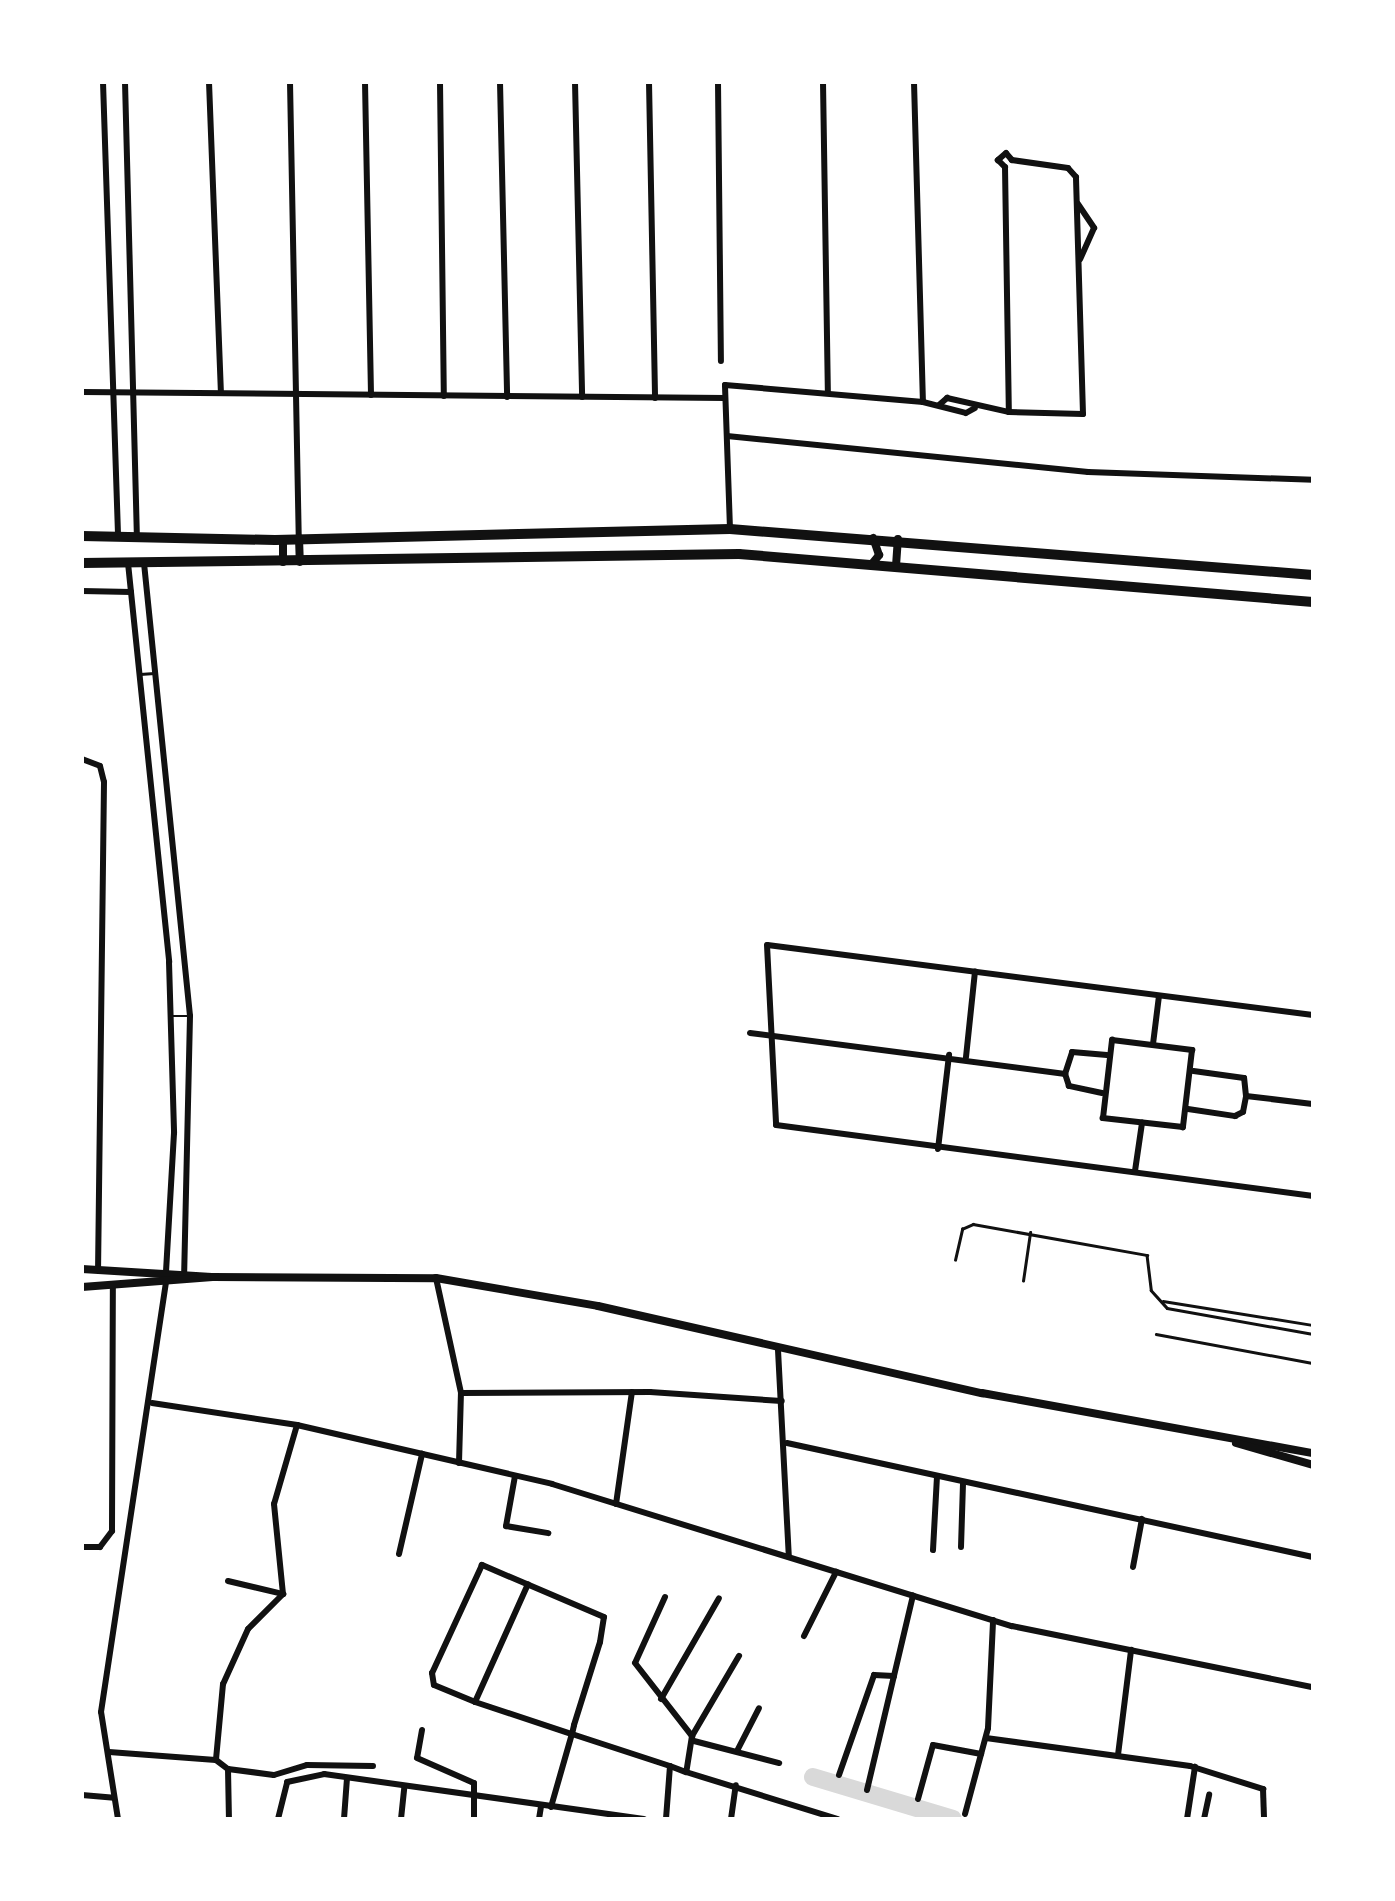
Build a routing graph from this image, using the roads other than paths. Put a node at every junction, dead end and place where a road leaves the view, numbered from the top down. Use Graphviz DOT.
graph roads {
  1 [pos="103,82"];
  2 [pos="125,82"];
  3 [pos="209,82"];
  4 [pos="290,82"];
  5 [pos="365,82"];
  6 [pos="440,82"];
  7 [pos="500,82"];
  8 [pos="575,82"];
  9 [pos="649,82"];
  10 [pos="718,82"];
  11 [pos="822,82"];
  12 [pos="915,82"];
  13 [pos="1012,160"];
  14 [pos="1005,167"];
  15 [pos="1077,204"];
  16 [pos="1079,260"];
  17 [pos="721,362"];
  18 [pos="129,390"];
  19 [pos="112,391"];
  20 [pos="828,391"];
  21 [pos="82,392"];
  22 [pos="221,393"];
  23 [pos="295,394"];
  24 [pos="370,395"];
  25 [pos="444,396"];
  26 [pos="507,397"];
  27 [pos="582,397"];
  28 [pos="654,398"];
  29 [pos="725,398"];
  30 [pos="923,402"];
  31 [pos="939,405"];
  32 [pos="975,408"];
  33 [pos="1009,412"];
  34 [pos="727,436"];
  35 [pos="1313,480"];
  36 [pos="730,529"];
  37 [pos="82,536"];
  38 [pos="127,536"];
  39 [pos="299,538"];
  40 [pos="873,538"];
  41 [pos="283,539"];
  42 [pos="898,539"];
  43 [pos="283,562"];
  44 [pos="300,562"];
  45 [pos="82,563"];
  46 [pos="135,563"];
  47 [pos="871,565"];
  48 [pos="896,566"];
  49 [pos="1313,575"];
  50 [pos="82,592"];
  51 [pos="131,592"];
  52 [pos="1313,602"];
  53 [pos="152,673"];
  54 [pos="142,674"];
  55 [pos="82,759"];
  56 [pos="152,772"];
  57 [pos="165,775"];
  58 [pos="162,809"];
  59 [pos="177,961"];
  60 [pos="975,971"];
  61 [pos="1159,996"];
  62 [pos="1313,1015"];
  63 [pos="174,1016"];
  64 [pos="188,1016"];
  65 [pos="751,1033"];
  66 [pos="767,1034"];
  67 [pos="1153,1044"];
  68 [pos="949,1055"];
  69 [pos="1107,1055"];
  70 [pos="965,1057"];
  71 [pos="1192,1071"];
  72 [pos="1065,1074"];
  73 [pos="1102,1093"];
  74 [pos="1246,1096"];
  75 [pos="1313,1104"];
  76 [pos="1188,1109"];
  77 [pos="1142,1123"];
  78 [pos="939,1149"];
  79 [pos="1135,1171"];
  80 [pos="1313,1196"];
  81 [pos="1030,1233"];
  82 [pos="955,1260"];
  83 [pos="82,1269"];
  84 [pos="97,1269"];
  85 [pos="140,1271"];
  86 [pos="175,1272"];
  87 [pos="213,1277"];
  88 [pos="436,1278"];
  89 [pos="1023,1280"];
  90 [pos="172,1283"];
  91 [pos="140,1285"];
  92 [pos="82,1287"];
  93 [pos="113,1287"];
  94 [pos="1163,1301"];
  95 [pos="1313,1325"];
  96 [pos="1156,1334"];
  97 [pos="1313,1334"];
  98 [pos="778,1350"];
  99 [pos="1313,1363"];
  100 [pos="632,1392"];
  101 [pos="461,1393"];
  102 [pos="782,1401"];
  103 [pos="152,1403"];
  104 [pos="297,1426"];
  105 [pos="786,1443"];
  106 [pos="1236,1443"];
  107 [pos="422,1454"];
  108 [pos="1313,1454"];
  109 [pos="459,1463"];
  110 [pos="1313,1465"];
  111 [pos="515,1476"];
  112 [pos="937,1477"];
  113 [pos="963,1482"];
  114 [pos="616,1504"];
  115 [pos="1142,1520"];
  116 [pos="548,1533"];
  117 [pos="82,1547"];
  118 [pos="961,1547"];
  119 [pos="933,1550"];
  120 [pos="399,1554"];
  121 [pos="789,1557"];
  122 [pos="1313,1557"];
  123 [pos="1133,1567"];
  124 [pos="836,1572"];
  125 [pos="228,1581"];
  126 [pos="528,1584"];
  127 [pos="283,1594"];
  128 [pos="913,1595"];
  129 [pos="665,1597"];
  130 [pos="719,1598"];
  131 [pos="993,1620"];
  132 [pos="804,1636"];
  133 [pos="1131,1650"];
  134 [pos="738,1656"];
  135 [pos="894,1676"];
  136 [pos="1313,1687"];
  137 [pos="661,1699"];
  138 [pos="475,1702"];
  139 [pos="759,1707"];
  140 [pos="422,1730"];
  141 [pos="572,1734"];
  142 [pos="693,1738"];
  143 [pos="986,1738"];
  144 [pos="737,1751"];
  145 [pos="109,1752"];
  146 [pos="981,1754"];
  147 [pos="1118,1755"];
  148 [pos="216,1760"];
  149 [pos="779,1763"];
  150 [pos="373,1766"];
  151 [pos="670,1766"];
  152 [pos="1195,1767"];
  153 [pos="228,1769"];
  154 [pos="689,1772"];
  155 [pos="839,1775"];
  156 [pos="348,1779"];
  157 [pos="736,1785"];
  158 [pos="404,1788"];
  159 [pos="867,1790"];
  160 [pos="82,1795"];
  161 [pos="477,1795"];
  162 [pos="1209,1795"];
  163 [pos="114,1798"];
  164 [pos="918,1799"];
  165 [pos="541,1806"];
  166 [pos="551,1807"];
  167 [pos="965,1814"];
  168 [pos="598,1815"];
  169 [pos="118,1819"];
  170 [pos="229,1819"];
  171 [pos="278,1819"];
  172 [pos="344,1819"];
  173 [pos="401,1819"];
  174 [pos="474,1819"];
  175 [pos="539,1819"];
  176 [pos="644,1819"];
  177 [pos="666,1819"];
  178 [pos="731,1819"];
  179 [pos="838,1819"];
  180 [pos="1187,1819"];
  181 [pos="1204,1819"];
  182 [pos="1264,1819"];
  1 -- 19 [label="street"];
  2 -- 18 [label="street"];
  3 -- 22 [label="street"];
  4 -- 23 [label="street"];
  5 -- 24 [label="street"];
  6 -- 25 [label="street"];
  7 -- 26 [label="street"];
  8 -- 27 [label="street"];
  9 -- 28 [label="street"];
  10 -- 17 [label="street"];
  11 -- 20 [label="street"];
  12 -- 30 [label="street"];
  13 -- 14 [label="street"];
  13 -- 14 [label="street"];
  13 -- 15 [label="street"];
  14 -- 33 [label="street"];
  15 -- 16 [label="street"];
  15 -- 16 [label="street"];
  16 -- 33 [label="street"];
  18 -- 19 [label="street"];
  18 -- 22 [label="street"];
  18 -- 38 [label="street"];
  19 -- 21 [label="street"];
  19 -- 38 [label="street"];
  20 -- 29 [label="street"];
  20 -- 30 [label="street"];
  22 -- 23 [label="street"];
  23 -- 24 [label="street"];
  23 -- 39 [label="street"];
  24 -- 25 [label="street"];
  25 -- 26 [label="street"];
  26 -- 27 [label="street"];
  27 -- 28 [label="street"];
  28 -- 29 [label="street"];
  29 -- 34 [label="street"];
  30 -- 31 [label="street"];
  31 -- 32 [label="street"];
  31 -- 32 [label="street"];
  32 -- 33 [label="street"];
  34 -- 35 [label="street"];
  34 -- 36 [label="street"];
  36 -- 39 [label="main road"];
  36 -- 40 [label="main road"];
  37 -- 38 [label="main road"];
  38 -- 41 [label="main road"];
  39 -- 41 [label="main road"];
  39 -- 44 [label="main road"];
  40 -- 42 [label="main road"];
  40 -- 47 [label="main road"];
  41 -- 43 [label="main road"];
  42 -- 48 [label="main road"];
  42 -- 49 [label="main road"];
  43 -- 44 [label="main road"];
  43 -- 46 [label="main road"];
  44 -- 47 [label="main road"];
  45 -- 46 [label="main road"];
  46 -- 51 [label="street"];
  46 -- 53 [label="street"];
  47 -- 48 [label="main road"];
  48 -- 52 [label="main road"];
  50 -- 51 [label="street"];
  51 -- 54 [label="street"];
  53 -- 54 [label="lane"];
  53 -- 57 [label="street"];
  54 -- 56 [label="street"];
  55 -- 84 [label="street"];
  56 -- 57 [label="street"];
  56 -- 58 [label="street"];
  57 -- 58 [label="street"];
  58 -- 59 [label="street"];
  58 -- 59 [label="street"];
  59 -- 63 [label="street"];
  59 -- 64 [label="street"];
  60 -- 61 [label="street"];
  60 -- 66 [label="street"];
  60 -- 70 [label="street"];
  61 -- 62 [label="street"];
  61 -- 67 [label="street"];
  63 -- 64 [label="lane"];
  63 -- 86 [label="street"];
  64 -- 86 [label="street"];
  65 -- 66 [label="street"];
  66 -- 68 [label="street"];
  66 -- 78 [label="street"];
  67 -- 69 [label="street"];
  67 -- 71 [label="street"];
  68 -- 70 [label="street"];
  68 -- 78 [label="street"];
  69 -- 72 [label="street"];
  69 -- 73 [label="street"];
  70 -- 72 [label="street"];
  71 -- 74 [label="street"];
  71 -- 76 [label="street"];
  72 -- 73 [label="street"];
  73 -- 77 [label="street"];
  74 -- 75 [label="street"];
  74 -- 76 [label="street"];
  76 -- 77 [label="street"];
  77 -- 79 [label="street"];
  78 -- 79 [label="street"];
  79 -- 80 [label="street"];
  81 -- 82 [label="lane"];
  81 -- 89 [label="lane"];
  81 -- 94 [label="lane"];
  83 -- 84 [label="main road"];
  84 -- 85 [label="main road"];
  85 -- 86 [label="main road"];
  85 -- 91 [label="main road"];
  86 -- 87 [label="main road"];
  87 -- 88 [label="main road"];
  87 -- 90 [label="main road"];
  88 -- 98 [label="main road"];
  88 -- 101 [label="street"];
  90 -- 91 [label="main road"];
  90 -- 103 [label="street"];
  91 -- 93 [label="main road"];
  92 -- 93 [label="main road"];
  93 -- 117 [label="street"];
  94 -- 95 [label="lane"];
  94 -- 97 [label="lane"];
  96 -- 99 [label="lane"];
  98 -- 102 [label="street"];
  98 -- 106 [label="main road"];
  100 -- 101 [label="street"];
  100 -- 102 [label="street"];
  100 -- 114 [label="street"];
  101 -- 109 [label="street"];
  102 -- 105 [label="street"];
  103 -- 104 [label="street"];
  103 -- 145 [label="street"];
  104 -- 107 [label="street"];
  104 -- 127 [label="street"];
  105 -- 112 [label="street"];
  105 -- 121 [label="street"];
  106 -- 108 [label="main road"];
  106 -- 110 [label="main road"];
  107 -- 109 [label="street"];
  107 -- 120 [label="street"];
  109 -- 111 [label="street"];
  111 -- 114 [label="street"];
  111 -- 116 [label="street"];
  112 -- 113 [label="street"];
  112 -- 119 [label="street"];
  113 -- 115 [label="street"];
  113 -- 118 [label="street"];
  114 -- 121 [label="street"];
  115 -- 122 [label="street"];
  115 -- 123 [label="street"];
  121 -- 124 [label="street"];
  124 -- 128 [label="street"];
  124 -- 132 [label="street"];
  125 -- 127 [label="street"];
  126 -- 138 [label="street"];
  126 -- 138 [label="street"];
  126 -- 141 [label="street"];
  127 -- 148 [label="street"];
  128 -- 131 [label="street"];
  128 -- 135 [label="street"];
  129 -- 137 [label="street"];
  130 -- 137 [label="street"];
  131 -- 133 [label="street"];
  131 -- 143 [label="street"];
  133 -- 136 [label="street"];
  133 -- 147 [label="street"];
  134 -- 142 [label="street"];
  135 -- 155 [label="street"];
  135 -- 159 [label="street"];
  137 -- 142 [label="street"];
  138 -- 141 [label="street"];
  139 -- 144 [label="street"];
  140 -- 161 [label="street"];
  141 -- 151 [label="street"];
  141 -- 166 [label="street"];
  142 -- 144 [label="street"];
  142 -- 154 [label="street"];
  143 -- 146 [label="street"];
  143 -- 147 [label="street"];
  144 -- 149 [label="street"];
  145 -- 148 [label="street"];
  145 -- 163 [label="street"];
  146 -- 164 [label="street"];
  146 -- 167 [label="street"];
  147 -- 152 [label="street"];
  148 -- 153 [label="street"];
  150 -- 153 [label="street"];
  151 -- 154 [label="street"];
  151 -- 177 [label="street"];
  152 -- 180 [label="street"];
  152 -- 182 [label="street"];
  153 -- 170 [label="street"];
  154 -- 157 [label="street"];
  156 -- 158 [label="street"];
  156 -- 171 [label="street"];
  156 -- 172 [label="street"];
  157 -- 178 [label="street"];
  157 -- 179 [label="street"];
  158 -- 161 [label="street"];
  158 -- 173 [label="street"];
  160 -- 163 [label="street"];
  161 -- 165 [label="street"];
  161 -- 174 [label="street"];
  162 -- 181 [label="street"];
  163 -- 169 [label="street"];
  165 -- 166 [label="street"];
  165 -- 175 [label="street"];
  166 -- 168 [label="street"];
  168 -- 176 [label="street"];
}
